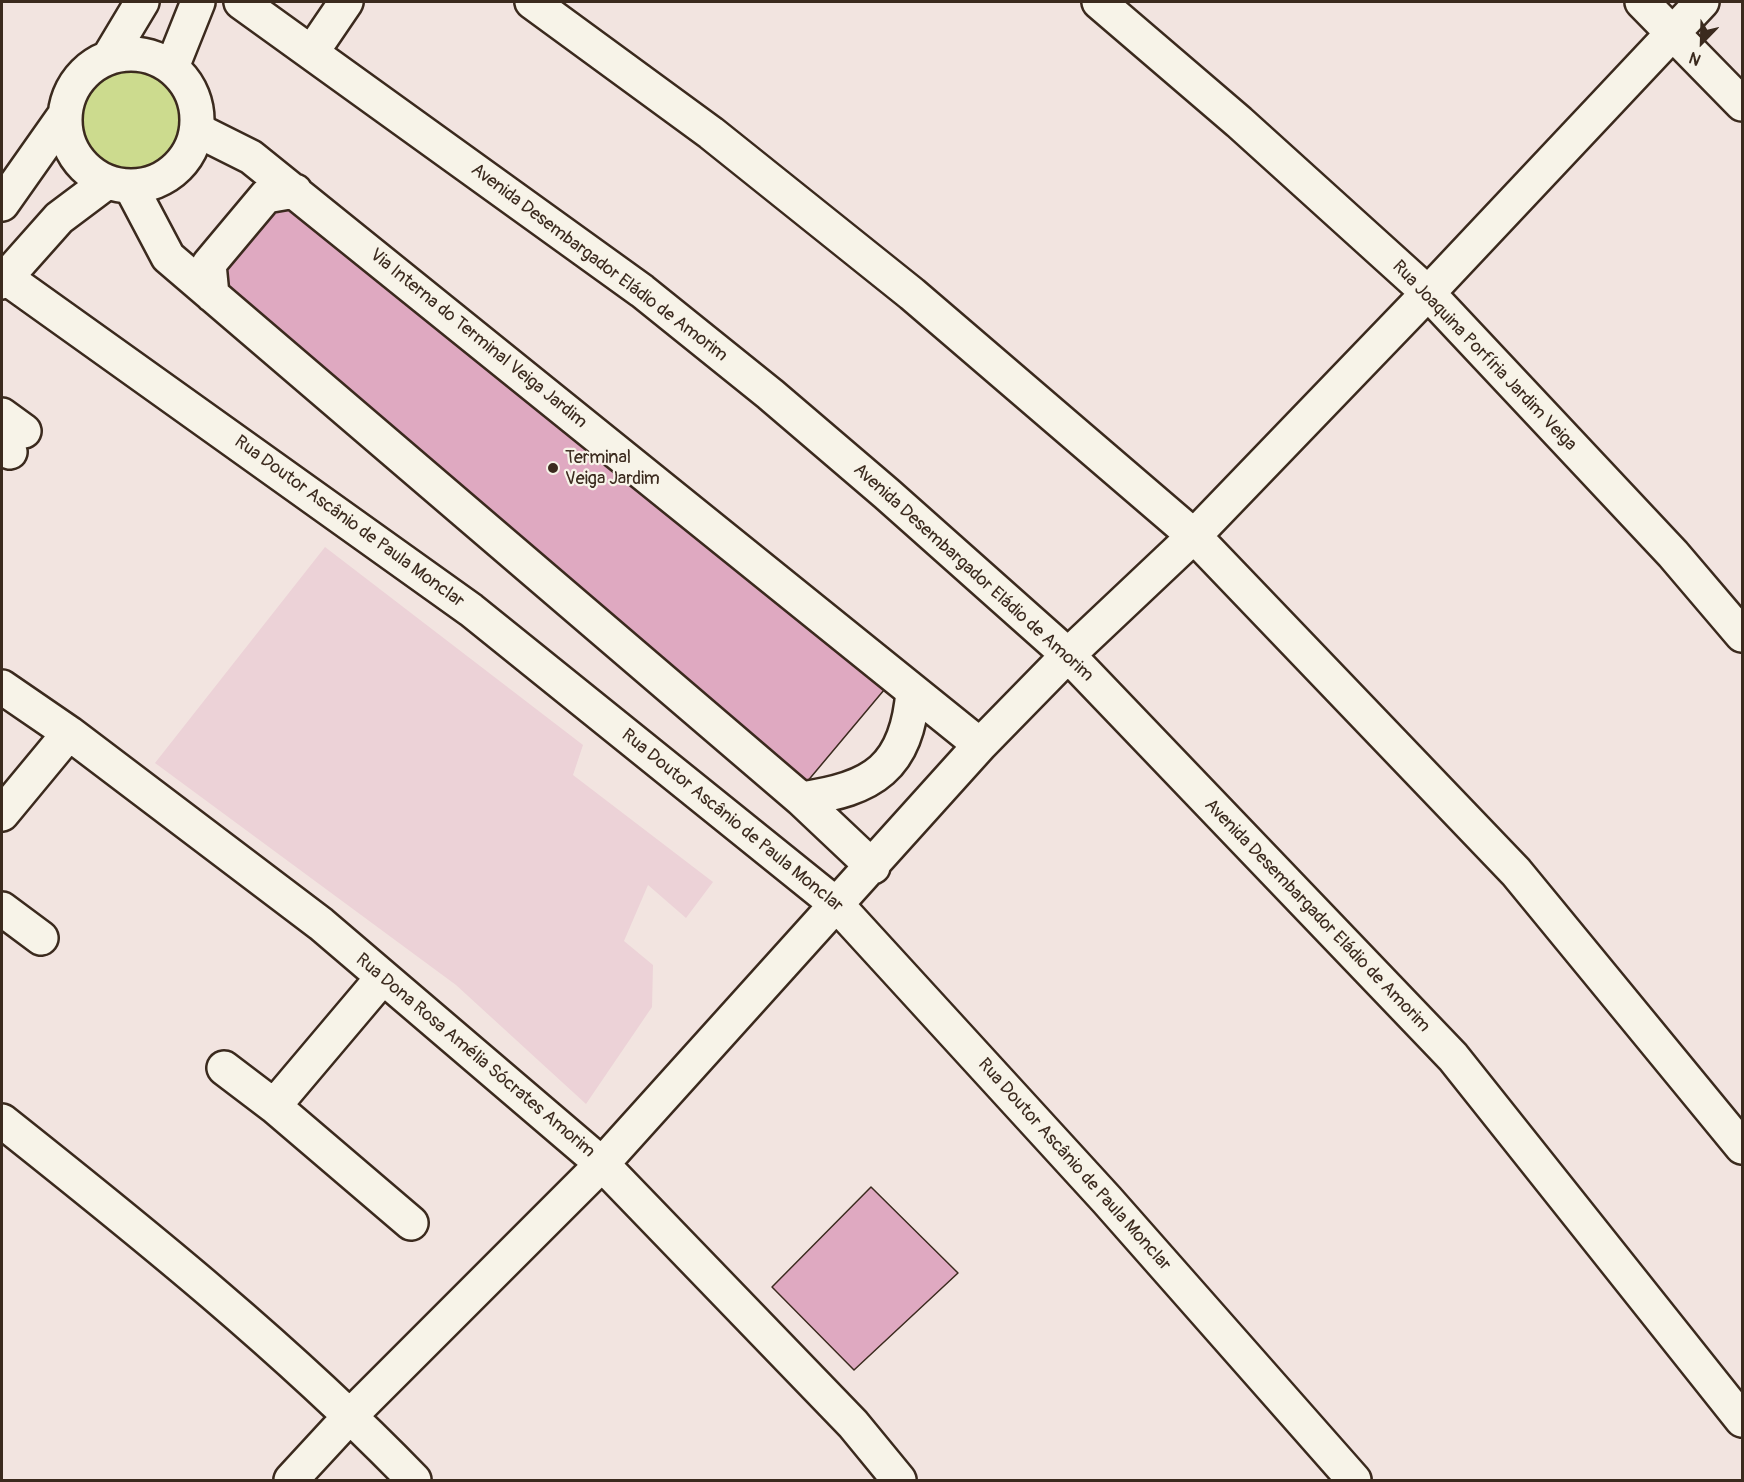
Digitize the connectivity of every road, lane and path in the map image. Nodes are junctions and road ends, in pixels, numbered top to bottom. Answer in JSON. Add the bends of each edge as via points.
{"nodes":[{"id":1,"x":142,"y":2,"type":"edge"},
{"id":2,"x":198,"y":2,"type":"edge"},
{"id":3,"x":241,"y":2,"type":"edge"},
{"id":4,"x":346,"y":2,"type":"edge"},
{"id":5,"x":532,"y":2,"type":"edge"},
{"id":6,"x":1099,"y":2,"type":"edge"},
{"id":7,"x":1642,"y":2,"type":"edge"},
{"id":8,"x":1702,"y":2,"type":"edge"},
{"id":9,"x":1673,"y":31,"type":"junction"},
{"id":10,"x":312,"y":52,"type":"junction"},
{"id":11,"x":109,"y":57,"type":"junction"},
{"id":12,"x":172,"y":67,"type":"junction"},
{"id":13,"x":1743,"y":104,"type":"edge"},
{"id":14,"x":64,"y":116,"type":"junction"},
{"id":15,"x":197,"y":130,"type":"junction"},
{"id":16,"x":119,"y":184,"type":"junction"},
{"id":17,"x":295,"y":192,"type":"junction"},
{"id":18,"x":2,"y":204,"type":"edge"},
{"id":19,"x":3,"y":280,"type":"edge"},
{"id":20,"x":1428,"y":293,"type":"junction"},
{"id":21,"x":212,"y":295,"type":"junction"},
{"id":22,"x":1194,"y":537,"type":"junction"},
{"id":23,"x":1743,"y":635,"type":"edge"},
{"id":24,"x":1068,"y":655,"type":"junction"},
{"id":25,"x":2,"y":687,"type":"edge"},
{"id":26,"x":913,"y":691,"type":"junction"},
{"id":27,"x":69,"y":733,"type":"junction"},
{"id":28,"x":980,"y":745,"type":"junction"},
{"id":29,"x":801,"y":799,"type":"junction"},
{"id":30,"x":2,"y":814,"type":"edge"},
{"id":31,"x":873,"y":867,"type":"junction"},
{"id":32,"x":837,"y":905,"type":"junction"},
{"id":33,"x":2,"y":909,"type":"edge"},
{"id":34,"x":41,"y":938,"type":"dead end"},
{"id":35,"x":383,"y":977,"type":"junction"},
{"id":36,"x":224,"y":1068,"type":"dead end"},
{"id":37,"x":274,"y":1106,"type":"junction"},
{"id":38,"x":2,"y":1121,"type":"edge"},
{"id":39,"x":1743,"y":1147,"type":"edge"},
{"id":40,"x":602,"y":1164,"type":"junction"},
{"id":41,"x":411,"y":1223,"type":"dead end"},
{"id":42,"x":351,"y":1415,"type":"junction"},
{"id":43,"x":1743,"y":1420,"type":"edge"},
{"id":44,"x":291,"y":1480,"type":"edge"},
{"id":45,"x":414,"y":1480,"type":"edge"},
{"id":46,"x":899,"y":1480,"type":"edge"},
{"id":47,"x":1354,"y":1480,"type":"edge"}],
"edges":[{"from":1,"to":11,"type":"street"},
{"from":2,"to":12,"type":"street"},
{"from":3,"to":10,"type":"street","name":"Avenida Desembargador Eládio de Amorim"},
{"from":4,"to":10,"type":"street"},
{"from":5,"to":22,"type":"street","via":[[711,133],[912,294]]},
{"from":6,"to":20,"type":"street","name":"Rua Joaquina Porfíria Jardim Veiga"},
{"from":7,"to":9,"type":"street"},
{"from":8,"to":9,"type":"street"},
{"from":9,"to":13,"type":"street"},
{"from":9,"to":20,"type":"street"},
{"from":10,"to":24,"type":"street","name":"Avenida Desembargador Eládio de Amorim","via":[[642,291],[770,394]]},
{"from":11,"to":12,"type":"street","via":[[141,54]]},
{"from":11,"to":14,"type":"street","via":[[83,74],[67,100]]},
{"from":12,"to":15,"type":"street","via":[[193,95],[198,112]]},
{"from":14,"to":16,"type":"street","via":[[75,156],[89,171]]},
{"from":14,"to":18,"type":"street"},
{"from":15,"to":16,"type":"street","via":[[182,164],[167,176],[150,184]]},
{"from":15,"to":17,"type":"street","name":"Via Interna do Terminal Veiga Jardim","via":[[251,157]]},
{"from":16,"to":19,"type":"street","via":[[59,218]]},
{"from":16,"to":21,"type":"street","via":[[168,257]]},
{"from":17,"to":21,"type":"street","via":[[266,196],[209,264]]},
{"from":17,"to":26,"type":"street","name":"Via Interna do Terminal Veiga Jardim"},
{"from":19,"to":32,"type":"street","name":"Rua Doutor Ascânio de Paula Monclar","via":[[471,610]]},
{"from":20,"to":22,"type":"street"},
{"from":20,"to":23,"type":"street","name":"Rua Joaquina Porfíria Jardim Veiga","via":[[1673,554]]},
{"from":21,"to":29,"type":"street"},
{"from":22,"to":24,"type":"street"},
{"from":22,"to":39,"type":"street","via":[[1516,872]]},
{"from":24,"to":28,"type":"street"},
{"from":24,"to":43,"type":"street","name":"Avenida Desembargador Eládio de Amorim","via":[[1453,1058]]},
{"from":25,"to":27,"type":"street","name":"Rua Dona Rosa Amélia Sócrates Amorim"},
{"from":26,"to":28,"type":"street","name":"Via Interna do Terminal Veiga Jardim"},
{"from":26,"to":29,"type":"street","via":[[911,719],[885,768],[851,789]]},
{"from":27,"to":30,"type":"street"},
{"from":27,"to":35,"type":"street","name":"Rua Dona Rosa Amélia Sócrates Amorim","via":[[321,924]]},
{"from":28,"to":31,"type":"street"},
{"from":29,"to":31,"type":"street"},
{"from":31,"to":32,"type":"street"},
{"from":32,"to":40,"type":"street"},
{"from":32,"to":47,"type":"street","name":"Rua Doutor Ascânio de Paula Monclar","via":[[1107,1200]]},
{"from":33,"to":34,"type":"street"},
{"from":35,"to":37,"type":"street"},
{"from":35,"to":40,"type":"street","name":"Rua Dona Rosa Amélia Sócrates Amorim"},
{"from":36,"to":37,"type":"street"},
{"from":37,"to":41,"type":"street"},
{"from":38,"to":42,"type":"street","via":[[112,1208]]},
{"from":40,"to":42,"type":"street"},
{"from":40,"to":46,"type":"street","name":"Rua Dona Rosa Amélia Sócrates Amorim","via":[[853,1424]]},
{"from":42,"to":44,"type":"street"},
{"from":42,"to":45,"type":"street"}]}
